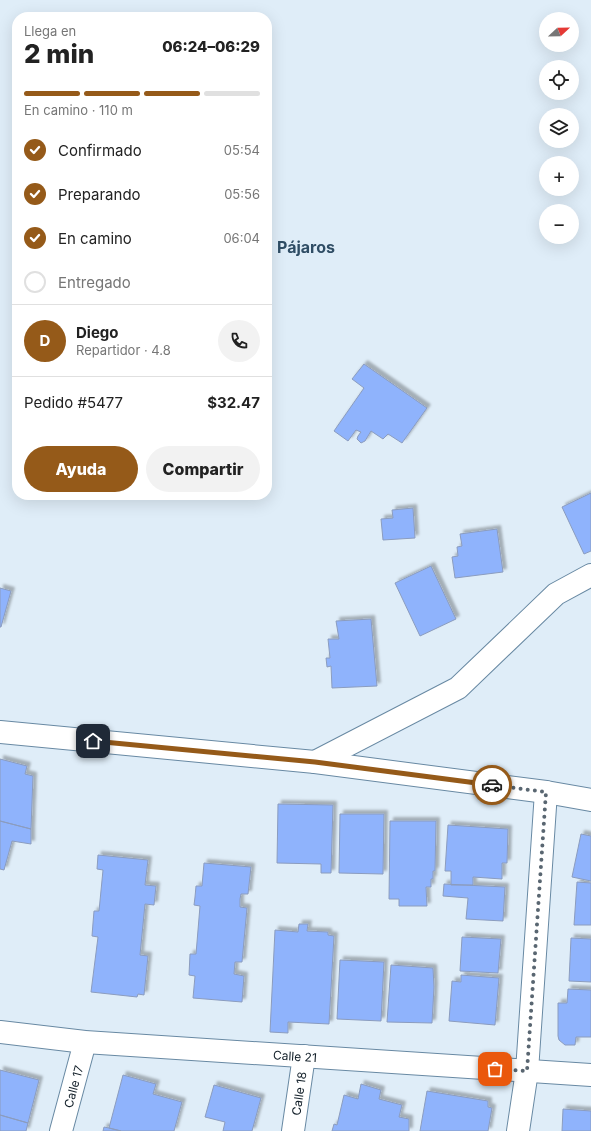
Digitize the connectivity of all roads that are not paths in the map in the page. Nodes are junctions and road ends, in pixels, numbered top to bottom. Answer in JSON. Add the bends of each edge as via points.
{"nodes":[{"id":1,"x":591,"y":575,"type":"edge"},
{"id":2,"x":0,"y":732,"type":"edge"},
{"id":3,"x":315,"y":762,"type":"junction"},
{"id":4,"x":546,"y":792,"type":"junction"},
{"id":5,"x":591,"y":800,"type":"edge"},
{"id":6,"x":0,"y":1032,"type":"edge"},
{"id":7,"x":85,"y":1042,"type":"junction"},
{"id":8,"x":304,"y":1056,"type":"junction"},
{"id":9,"x":527,"y":1071,"type":"junction"},
{"id":10,"x":591,"y":1075,"type":"edge"},
{"id":11,"x":61,"y":1131,"type":"edge"},
{"id":12,"x":292,"y":1131,"type":"edge"},
{"id":13,"x":518,"y":1131,"type":"edge"}],
"edges":[{"from":1,"to":3,"type":"street","via":[[556,594],[458,688]]},
{"from":2,"to":3,"type":"street"},
{"from":3,"to":4,"type":"street"},
{"from":4,"to":5,"type":"street"},
{"from":4,"to":9,"type":"street"},
{"from":6,"to":7,"type":"street","name":"Calle 21"},
{"from":7,"to":8,"type":"street","name":"Calle 21"},
{"from":7,"to":11,"type":"street","name":"Calle 17"},
{"from":8,"to":9,"type":"street","name":"Calle 21"},
{"from":8,"to":12,"type":"street","name":"Calle 18"},
{"from":9,"to":10,"type":"street","name":"Calle 21"},
{"from":9,"to":13,"type":"street"}]}
